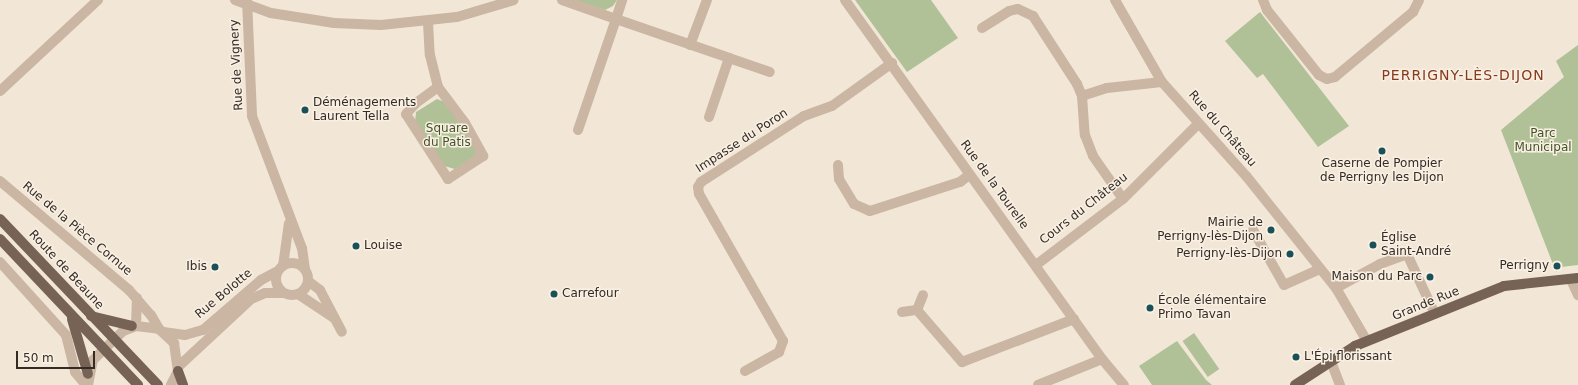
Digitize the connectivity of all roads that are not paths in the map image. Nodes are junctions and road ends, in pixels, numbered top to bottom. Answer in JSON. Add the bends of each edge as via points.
{"nodes":[{"id":1,"x":98,"y":0,"type":"edge"},
{"id":2,"x":235,"y":0,"type":"edge"},
{"id":3,"x":514,"y":0,"type":"edge"},
{"id":4,"x":562,"y":0,"type":"edge"},
{"id":5,"x":622,"y":0,"type":"edge"},
{"id":6,"x":708,"y":0,"type":"edge"},
{"id":7,"x":845,"y":0,"type":"edge"},
{"id":8,"x":1115,"y":0,"type":"edge"},
{"id":9,"x":1263,"y":0,"type":"edge"},
{"id":10,"x":1419,"y":0,"type":"edge"},
{"id":11,"x":247,"y":3,"type":"edge"},
{"id":12,"x":616,"y":19,"type":"junction"},
{"id":13,"x":428,"y":22,"type":"junction"},
{"id":14,"x":982,"y":28,"type":"dead end"},
{"id":15,"x":690,"y":44,"type":"junction"},
{"id":16,"x":729,"y":58,"type":"junction"},
{"id":17,"x":892,"y":63,"type":"junction"},
{"id":18,"x":770,"y":72,"type":"dead end"},
{"id":19,"x":1162,"y":82,"type":"junction"},
{"id":20,"x":438,"y":87,"type":"junction"},
{"id":21,"x":0,"y":91,"type":"edge"},
{"id":22,"x":1082,"y":96,"type":"junction"},
{"id":23,"x":710,"y":117,"type":"dead end"},
{"id":24,"x":1200,"y":123,"type":"junction"},
{"id":25,"x":578,"y":130,"type":"dead end"},
{"id":26,"x":838,"y":165,"type":"dead end"},
{"id":27,"x":970,"y":175,"type":"junction"},
{"id":28,"x":0,"y":181,"type":"edge"},
{"id":29,"x":1123,"y":199,"type":"junction"},
{"id":30,"x":0,"y":219,"type":"edge"},
{"id":31,"x":289,"y":219,"type":"junction"},
{"id":32,"x":1253,"y":230,"type":"dead end"},
{"id":33,"x":0,"y":239,"type":"edge"},
{"id":34,"x":0,"y":262,"type":"edge"},
{"id":35,"x":1036,"y":264,"type":"junction"},
{"id":36,"x":280,"y":269,"type":"junction"},
{"id":37,"x":1320,"y":269,"type":"junction"},
{"id":38,"x":305,"y":270,"type":"junction"},
{"id":39,"x":1575,"y":279,"type":"edge"},
{"id":40,"x":308,"y":281,"type":"junction"},
{"id":41,"x":1336,"y":288,"type":"junction"},
{"id":42,"x":282,"y":292,"type":"junction"},
{"id":43,"x":298,"y":294,"type":"junction"},
{"id":44,"x":924,"y":295,"type":"dead end"},
{"id":45,"x":1578,"y":295,"type":"edge"},
{"id":46,"x":136,"y":298,"type":"junction"},
{"id":47,"x":917,"y":310,"type":"junction"},
{"id":48,"x":902,"y":312,"type":"dead end"},
{"id":49,"x":70,"y":314,"type":"junction"},
{"id":50,"x":1435,"y":314,"type":"junction"},
{"id":51,"x":90,"y":316,"type":"junction"},
{"id":52,"x":334,"y":318,"type":"junction"},
{"id":53,"x":1074,"y":319,"type":"junction"},
{"id":54,"x":134,"y":326,"type":"junction"},
{"id":55,"x":161,"y":331,"type":"junction"},
{"id":56,"x":342,"y":332,"type":"dead end"},
{"id":57,"x":113,"y":340,"type":"junction"},
{"id":58,"x":1367,"y":341,"type":"junction"},
{"id":59,"x":102,"y":350,"type":"junction"},
{"id":60,"x":1102,"y":359,"type":"junction"},
{"id":61,"x":1330,"y":359,"type":"junction"},
{"id":62,"x":179,"y":369,"type":"junction"},
{"id":63,"x":745,"y":371,"type":"dead end"},
{"id":64,"x":88,"y":374,"type":"junction"},
{"id":65,"x":87,"y":385,"type":"edge"},
{"id":66,"x":138,"y":385,"type":"edge"},
{"id":67,"x":158,"y":385,"type":"edge"},
{"id":68,"x":171,"y":385,"type":"edge"},
{"id":69,"x":183,"y":385,"type":"edge"},
{"id":70,"x":1038,"y":385,"type":"edge"},
{"id":71,"x":1124,"y":385,"type":"edge"},
{"id":72,"x":1295,"y":385,"type":"edge"},
{"id":73,"x":1340,"y":385,"type":"edge"}],
"edges":[{"from":1,"to":21,"type":"street"},
{"from":2,"to":11,"type":"street"},
{"from":3,"to":13,"type":"street","via":[[486,10]]},
{"from":4,"to":12,"type":"street"},
{"from":5,"to":12,"type":"street"},
{"from":6,"to":15,"type":"street"},
{"from":7,"to":17,"type":"street","name":"Rue de la Tourelle"},
{"from":8,"to":19,"type":"street","name":"Rue du Château"},
{"from":9,"to":10,"type":"street","via":[[1267,10],[1319,75],[1331,79],[1413,12]]},
{"from":11,"to":13,"type":"street","via":[[271,13],[334,23],[381,26]]},
{"from":11,"to":31,"type":"street","name":"Rue de Vignery","via":[[252,116]]},
{"from":12,"to":15,"type":"street"},
{"from":12,"to":25,"type":"street"},
{"from":13,"to":20,"type":"street","via":[[430,55]]},
{"from":14,"to":22,"type":"street","via":[[1009,11],[1027,10],[1051,42]]},
{"from":15,"to":16,"type":"street"},
{"from":16,"to":18,"type":"street"},
{"from":16,"to":23,"type":"street"},
{"from":17,"to":27,"type":"street","name":"Rue de la Tourelle"},
{"from":17,"to":63,"type":"street","name":"Impasse du Poron","via":[[832,106],[804,116],[701,182],[698,187],[699,194],[783,341],[779,352]]},
{"from":19,"to":22,"type":"street","via":[[1107,88]]},
{"from":19,"to":24,"type":"street","name":"Rue du Château"},
{"from":20,"to":20,"type":"street","via":[[465,123],[483,156],[448,179],[406,114]]},
{"from":22,"to":29,"type":"street","via":[[1082,122],[1088,142],[1103,174]]},
{"from":24,"to":29,"type":"street","name":"Cours du Château"},
{"from":24,"to":37,"type":"street","name":"Rue du Château","via":[[1261,193]]},
{"from":26,"to":27,"type":"street","via":[[838,179],[854,204],[870,211],[960,182]]},
{"from":27,"to":35,"type":"street","name":"Rue de la Tourelle"},
{"from":28,"to":46,"type":"street","name":"Rue de la Pièce Cornue","via":[[58,227]]},
{"from":29,"to":35,"type":"street","name":"Cours du Château"},
{"from":30,"to":51,"type":"main road","name":"Route de Beaune"},
{"from":31,"to":36,"type":"street","name":"Rue de Vignery"},
{"from":31,"to":38,"type":"street","name":"Rue de Vignery","via":[[302,248]]},
{"from":32,"to":37,"type":"street","via":[[1284,285]]},
{"from":33,"to":49,"type":"main road"},
{"from":34,"to":65,"type":"street","via":[[66,335],[75,372]]},
{"from":35,"to":53,"type":"street","name":"Rue de la Tourelle"},
{"from":36,"to":38,"type":"street","via":[[296,263]]},
{"from":36,"to":42,"type":"street","via":[[276,284]]},
{"from":36,"to":55,"type":"street","name":"Rue Bolotte","via":[[261,280],[202,330],[185,335]]},
{"from":37,"to":41,"type":"street","name":"Rue du Château"},
{"from":38,"to":40,"type":"street"},
{"from":39,"to":45,"type":"street"},
{"from":39,"to":50,"type":"main road","name":"Grande Rue","via":[[1533,281],[1504,286]]},
{"from":40,"to":43,"type":"street"},
{"from":40,"to":52,"type":"street","via":[[320,290]]},
{"from":41,"to":50,"type":"street","via":[[1380,264],[1407,254]]},
{"from":41,"to":58,"type":"street","name":"Rue du Château"},
{"from":42,"to":43,"type":"street"},
{"from":42,"to":62,"type":"street","name":"Rue Bolotte","via":[[265,293],[251,299]]},
{"from":43,"to":52,"type":"street"},
{"from":44,"to":47,"type":"street"},
{"from":46,"to":54,"type":"street"},
{"from":46,"to":55,"type":"street","name":"Rue de la Pièce Cornue"},
{"from":47,"to":48,"type":"street"},
{"from":47,"to":53,"type":"street","via":[[962,362]]},
{"from":49,"to":59,"type":"main road"},
{"from":49,"to":64,"type":"main road"},
{"from":50,"to":58,"type":"main road","name":"Grande Rue"},
{"from":51,"to":54,"type":"main road"},
{"from":51,"to":57,"type":"main road","name":"Route de Beaune"},
{"from":52,"to":56,"type":"street"},
{"from":53,"to":60,"type":"street","name":"Rue de la Tourelle"},
{"from":54,"to":55,"type":"street"},
{"from":54,"to":57,"type":"street"},
{"from":55,"to":62,"type":"street","via":[[174,343]]},
{"from":57,"to":59,"type":"street"},
{"from":57,"to":67,"type":"main road","name":"Route de Beaune"},
{"from":58,"to":61,"type":"main road","name":"Grande Rue"},
{"from":59,"to":64,"type":"street","via":[[93,360]]},
{"from":59,"to":66,"type":"main road"},
{"from":60,"to":70,"type":"street"},
{"from":60,"to":71,"type":"street","name":"Rue de la Tourelle"},
{"from":61,"to":72,"type":"main road","name":"Grande Rue"},
{"from":61,"to":73,"type":"street"},
{"from":62,"to":68,"type":"street"},
{"from":62,"to":69,"type":"main road"},
{"from":64,"to":65,"type":"street"}]}
